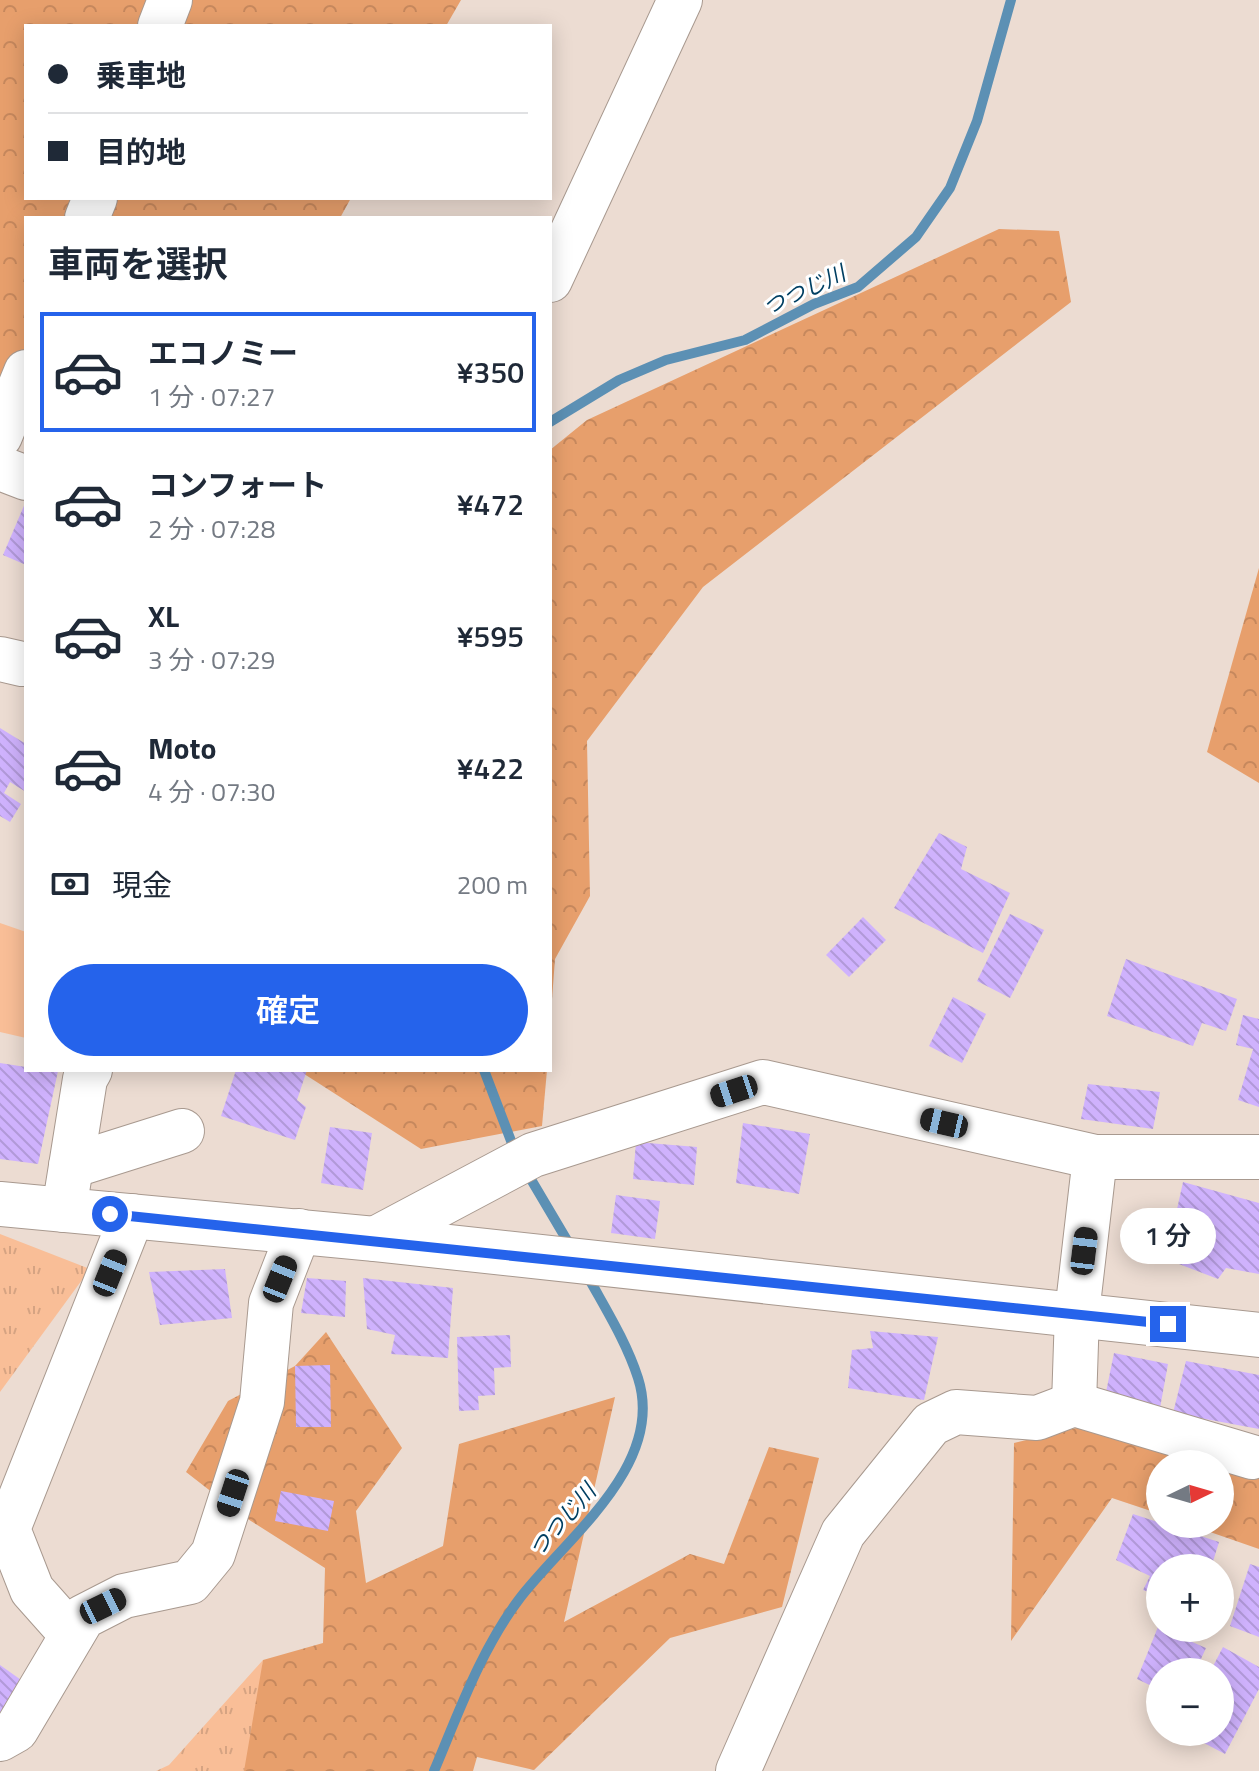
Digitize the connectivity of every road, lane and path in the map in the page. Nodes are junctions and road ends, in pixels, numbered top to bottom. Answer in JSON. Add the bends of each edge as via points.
{"nodes":[{"id":1,"x":170,"y":0,"type":"edge"},
{"id":2,"x":680,"y":0,"type":"edge"},
{"id":3,"x":161,"y":24,"type":"edge"},
{"id":4,"x":552,"y":276,"type":"edge"},
{"id":5,"x":24,"y":377,"type":"edge"},
{"id":6,"x":0,"y":436,"type":"edge"},
{"id":7,"x":0,"y":468,"type":"edge"},
{"id":8,"x":24,"y":477,"type":"edge"},
{"id":9,"x":89,"y":1072,"type":"edge"},
{"id":10,"x":182,"y":1131,"type":"dead end"},
{"id":11,"x":1095,"y":1157,"type":"junction"},
{"id":12,"x":1259,"y":1157,"type":"edge"},
{"id":13,"x":71,"y":1166,"type":"junction"},
{"id":14,"x":0,"y":1204,"type":"edge"},
{"id":15,"x":64,"y":1210,"type":"junction"},
{"id":16,"x":132,"y":1216,"type":"junction"},
{"id":17,"x":299,"y":1231,"type":"junction"},
{"id":18,"x":375,"y":1239,"type":"junction"},
{"id":19,"x":1077,"y":1313,"type":"junction"},
{"id":20,"x":1259,"y":1335,"type":"edge"},
{"id":21,"x":1074,"y":1404,"type":"junction"},
{"id":22,"x":1252,"y":1457,"type":"dead end"},
{"id":23,"x":4,"y":1534,"type":"edge"},
{"id":24,"x":72,"y":1635,"type":"junction"},
{"id":25,"x":0,"y":1739,"type":"edge"},
{"id":26,"x":738,"y":1771,"type":"edge"}],
"edges":[{"from":1,"to":3,"type":"street"},
{"from":2,"to":4,"type":"street"},
{"from":5,"to":6,"type":"street"},
{"from":7,"to":8,"type":"street"},
{"from":9,"to":13,"type":"street"},
{"from":10,"to":13,"type":"street"},
{"from":11,"to":12,"type":"street"},
{"from":11,"to":18,"type":"street","via":[[763,1082],[533,1155]]},
{"from":11,"to":19,"type":"street"},
{"from":13,"to":15,"type":"street"},
{"from":14,"to":15,"type":"street"},
{"from":15,"to":16,"type":"street"},
{"from":16,"to":17,"type":"street"},
{"from":16,"to":23,"type":"street"},
{"from":17,"to":18,"type":"street"},
{"from":17,"to":24,"type":"street","via":[[271,1303],[262,1402],[213,1554],[190,1582],[124,1596],[83,1617]]},
{"from":18,"to":19,"type":"street"},
{"from":19,"to":20,"type":"street"},
{"from":19,"to":21,"type":"street"},
{"from":21,"to":22,"type":"street"},
{"from":21,"to":26,"type":"street","via":[[1037,1418],[956,1412],[931,1424],[843,1533]]},
{"from":23,"to":24,"type":"street","via":[[32,1590]]},
{"from":24,"to":25,"type":"street","via":[[16,1730]]}]}
